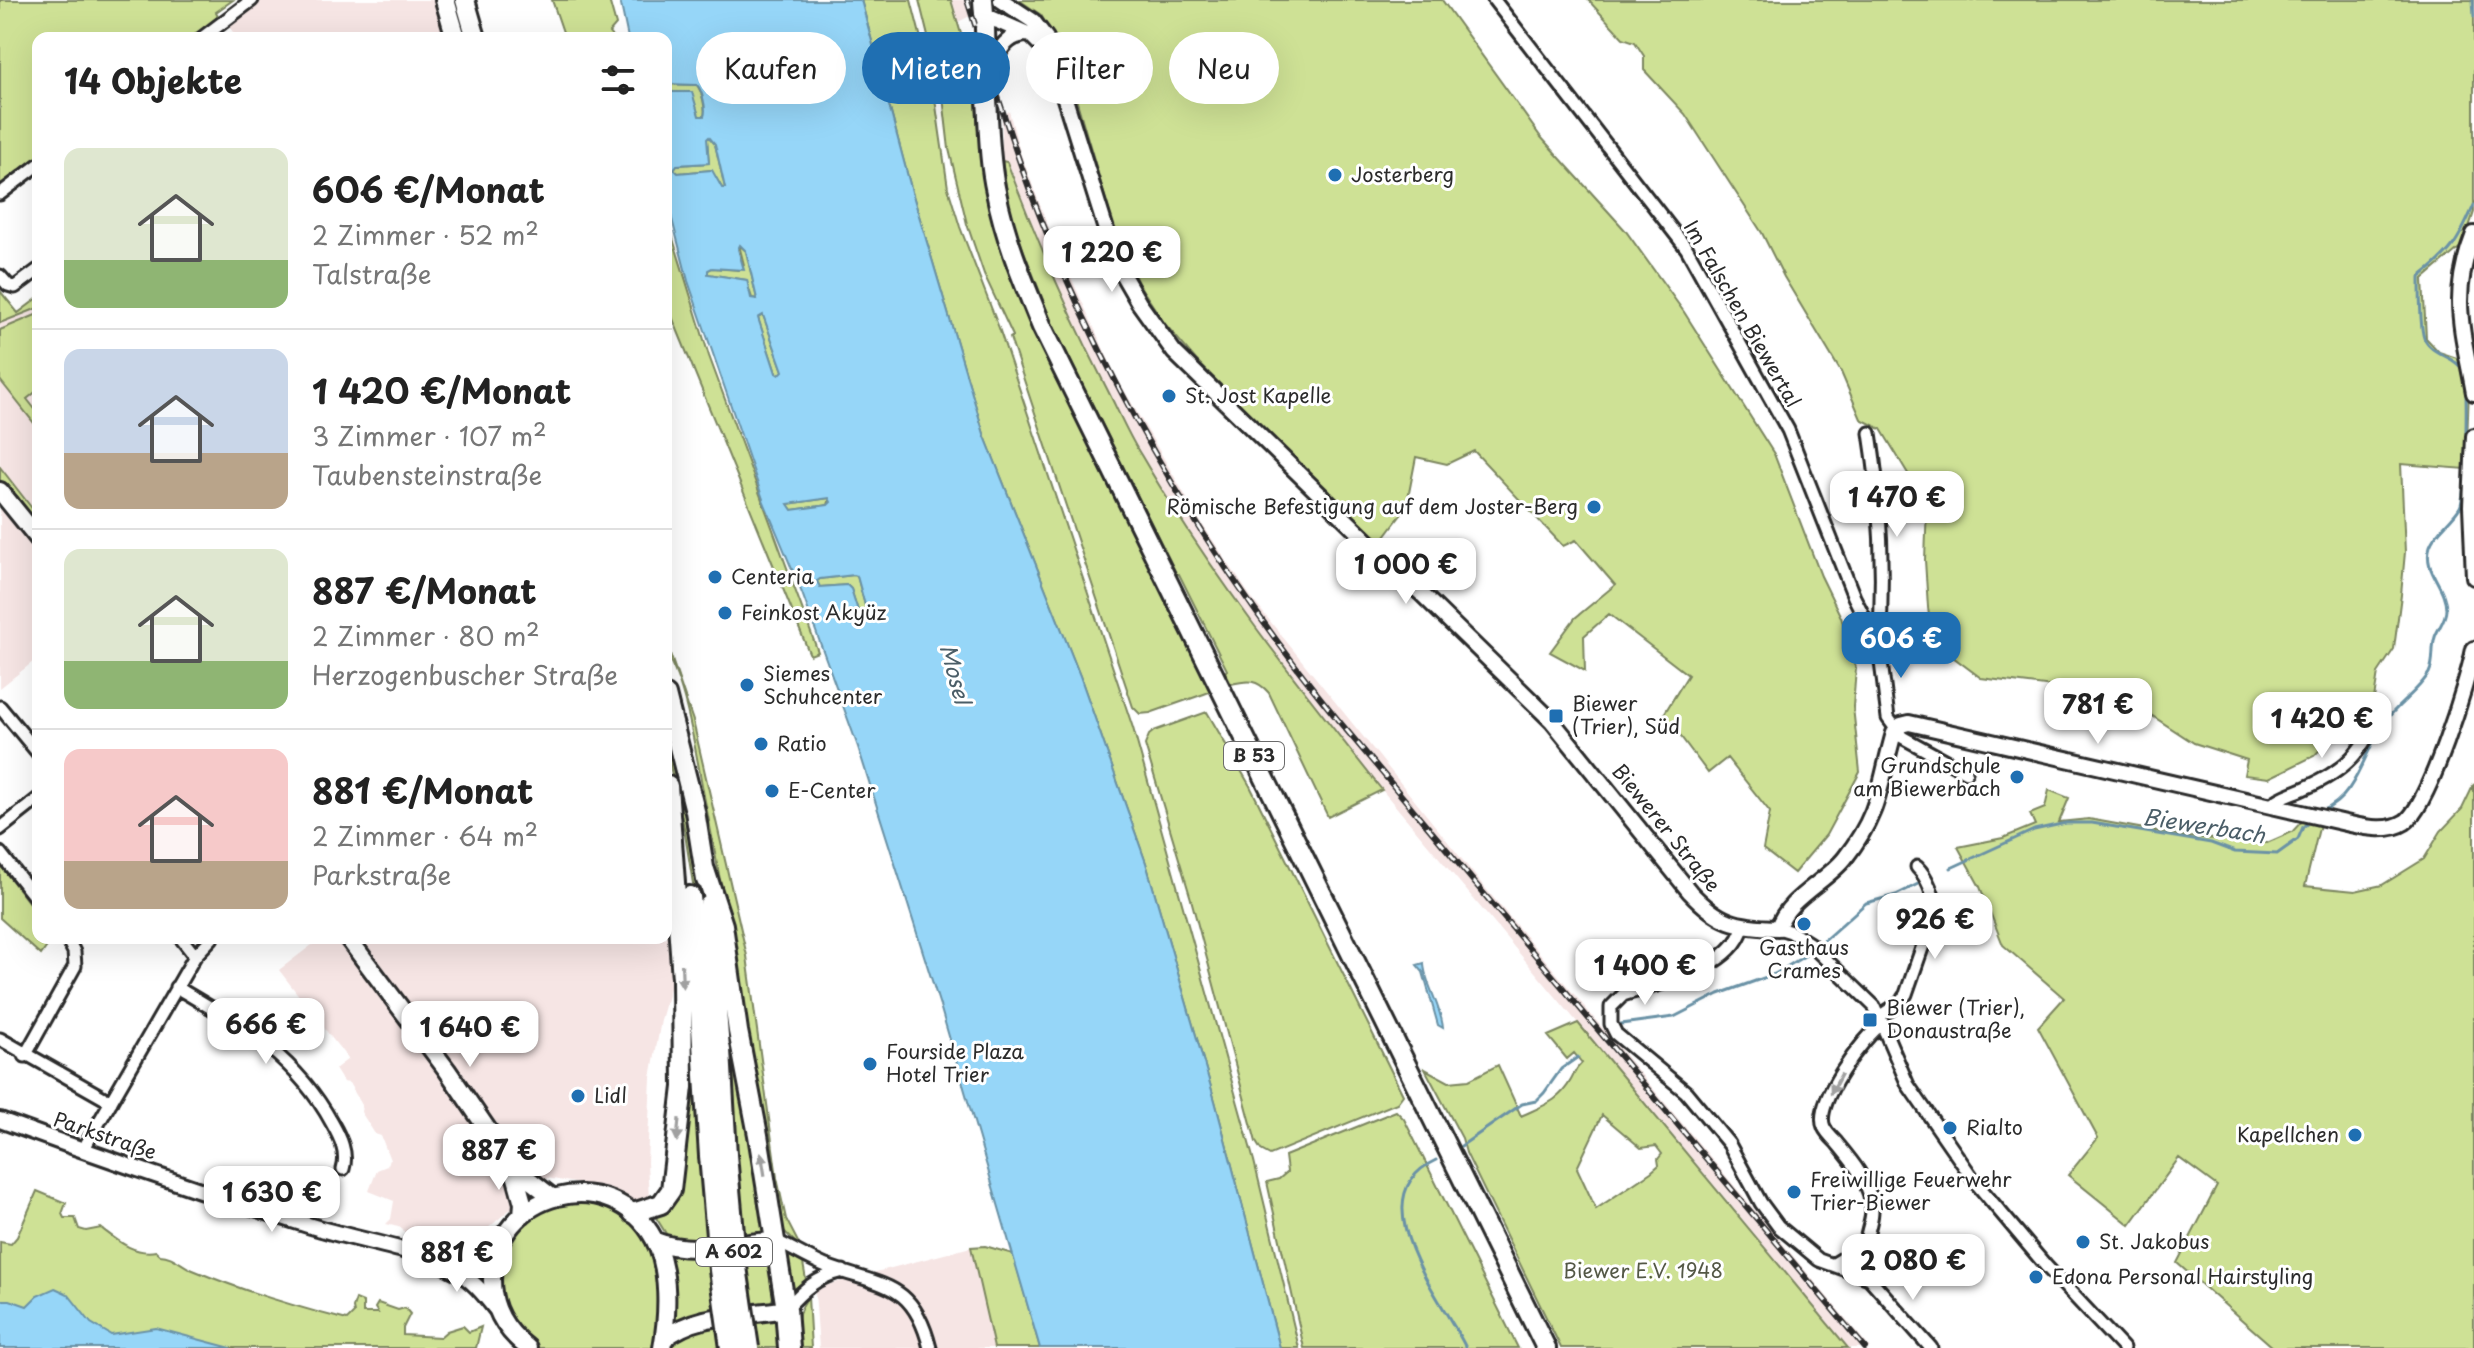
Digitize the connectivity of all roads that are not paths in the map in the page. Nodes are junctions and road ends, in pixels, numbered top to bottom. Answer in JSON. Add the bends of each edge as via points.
{"nodes":[{"id":1,"x":252,"y":0,"type":"edge"},
{"id":2,"x":445,"y":0,"type":"edge"},
{"id":3,"x":465,"y":0,"type":"edge"},
{"id":4,"x":1494,"y":0,"type":"edge"},
{"id":5,"x":1007,"y":4,"type":"edge"},
{"id":6,"x":984,"y":14,"type":"edge"},
{"id":7,"x":210,"y":32,"type":"edge"},
{"id":8,"x":454,"y":32,"type":"edge"},
{"id":9,"x":474,"y":32,"type":"edge"},
{"id":10,"x":1042,"y":32,"type":"edge"},
{"id":11,"x":1026,"y":33,"type":"edge"},
{"id":12,"x":1066,"y":104,"type":"edge"},
{"id":13,"x":32,"y":170,"type":"edge"},
{"id":14,"x":0,"y":194,"type":"edge"},
{"id":15,"x":2474,"y":234,"type":"edge"},
{"id":16,"x":32,"y":274,"type":"edge"},
{"id":17,"x":0,"y":276,"type":"edge"},
{"id":18,"x":2474,"y":393,"type":"edge"},
{"id":19,"x":1870,"y":433,"type":"dead end"},
{"id":20,"x":2474,"y":436,"type":"edge"},
{"id":21,"x":0,"y":491,"type":"edge"},
{"id":22,"x":32,"y":531,"type":"edge"},
{"id":23,"x":2474,"y":577,"type":"edge"},
{"id":24,"x":1879,"y":646,"type":"junction"},
{"id":25,"x":2474,"y":649,"type":"edge"},
{"id":26,"x":0,"y":707,"type":"edge"},
{"id":27,"x":2379,"y":708,"type":"dead end"},
{"id":28,"x":672,"y":719,"type":"edge"},
{"id":29,"x":1898,"y":728,"type":"junction"},
{"id":30,"x":32,"y":746,"type":"edge"},
{"id":31,"x":1966,"y":772,"type":"dead end"},
{"id":32,"x":32,"y":804,"type":"edge"},
{"id":33,"x":2271,"y":805,"type":"junction"},
{"id":34,"x":672,"y":806,"type":"edge"},
{"id":35,"x":0,"y":829,"type":"edge"},
{"id":36,"x":672,"y":842,"type":"edge"},
{"id":37,"x":0,"y":853,"type":"edge"},
{"id":38,"x":705,"y":870,"type":"junction"},
{"id":39,"x":1922,"y":875,"type":"dead end"},
{"id":40,"x":32,"y":893,"type":"edge"},
{"id":41,"x":690,"y":897,"type":"joint"},
{"id":42,"x":1743,"y":927,"type":"junction"},
{"id":43,"x":1778,"y":928,"type":"junction"},
{"id":44,"x":70,"y":944,"type":"edge"},
{"id":45,"x":186,"y":944,"type":"edge"},
{"id":46,"x":206,"y":944,"type":"edge"},
{"id":47,"x":352,"y":944,"type":"edge"},
{"id":48,"x":195,"y":956,"type":"junction"},
{"id":49,"x":176,"y":987,"type":"junction"},
{"id":50,"x":1881,"y":1020,"type":"junction"},
{"id":51,"x":0,"y":1039,"type":"edge"},
{"id":52,"x":720,"y":1050,"type":"joint"},
{"id":53,"x":25,"y":1056,"type":"junction"},
{"id":54,"x":111,"y":1102,"type":"junction"},
{"id":55,"x":0,"y":1120,"type":"edge"},
{"id":56,"x":83,"y":1150,"type":"junction"},
{"id":57,"x":718,"y":1156,"type":"junction"},
{"id":58,"x":513,"y":1167,"type":"junction"},
{"id":59,"x":343,"y":1169,"type":"dead end"},
{"id":60,"x":553,"y":1198,"type":"junction"},
{"id":61,"x":633,"y":1213,"type":"junction"},
{"id":62,"x":522,"y":1215,"type":"junction"},
{"id":63,"x":502,"y":1237,"type":"junction"},
{"id":64,"x":655,"y":1241,"type":"junction"},
{"id":65,"x":776,"y":1241,"type":"junction"},
{"id":66,"x":1865,"y":1245,"type":"junction"},
{"id":67,"x":427,"y":1258,"type":"junction"},
{"id":68,"x":1834,"y":1264,"type":"junction"},
{"id":69,"x":843,"y":1271,"type":"junction"},
{"id":70,"x":1869,"y":1278,"type":"junction"},
{"id":71,"x":786,"y":1309,"type":"junction"},
{"id":72,"x":499,"y":1315,"type":"junction"},
{"id":73,"x":663,"y":1343,"type":"edge"},
{"id":74,"x":528,"y":1348,"type":"edge"},
{"id":75,"x":731,"y":1348,"type":"edge"},
{"id":76,"x":748,"y":1348,"type":"edge"},
{"id":77,"x":789,"y":1348,"type":"edge"},
{"id":78,"x":930,"y":1348,"type":"edge"},
{"id":79,"x":1546,"y":1348,"type":"edge"},
{"id":80,"x":1931,"y":1348,"type":"edge"},
{"id":81,"x":2123,"y":1348,"type":"edge"}],
"edges":[{"from":1,"to":7,"type":"street"},
{"from":2,"to":8,"type":"main road"},
{"from":3,"to":9,"type":"main road"},
{"from":4,"to":24,"type":"street","name":"Im Falschen Biewertal","via":[[1687,249],[1788,430],[1854,597]]},
{"from":5,"to":6,"type":"street"},
{"from":5,"to":10,"type":"street","name":"Biewerer Straße"},
{"from":6,"to":11,"type":"street"},
{"from":6,"to":79,"type":"main road","number":"B 53","bridge":true,"via":[[990,153],[1001,217],[1042,327]]},
{"from":12,"to":42,"type":"street","name":"Biewerer Straße","via":[[1117,265],[1174,352],[1552,721],[1707,910]]},
{"from":13,"to":14,"type":"street"},
{"from":15,"to":18,"type":"street","via":[[2458,303]]},
{"from":16,"to":17,"type":"street","via":[[15,287]]},
{"from":19,"to":24,"type":"street","via":[[1879,492]]},
{"from":20,"to":23,"type":"street"},
{"from":21,"to":22,"type":"main road"},
{"from":24,"to":29,"type":"street","via":[[1888,718]]},
{"from":25,"to":33,"type":"street","via":[[2428,787],[2414,814],[2401,824],[2362,827]]},
{"from":26,"to":30,"type":"street"},
{"from":27,"to":33,"type":"street","via":[[2357,754],[2327,777]]},
{"from":28,"to":38,"type":"main road"},
{"from":29,"to":31,"type":"street","via":[[1902,737]]},
{"from":29,"to":33,"type":"street","via":[[1917,723]]},
{"from":29,"to":43,"type":"street","via":[[1876,808],[1863,833],[1831,874],[1785,913]]},
{"from":32,"to":35,"type":"street"},
{"from":34,"to":41,"type":"main road","number":"A 602"},
{"from":36,"to":61,"type":"main road","one_way":true,"via":[[681,951],[683,1087],[671,1190],[661,1204]]},
{"from":37,"to":40,"type":"street"},
{"from":38,"to":52,"type":"main road","number":"A 602"},
{"from":65,"to":38,"type":"main road","one_way":true,"via":[[723,925]]},
{"from":39,"to":50,"type":"street","via":[[1935,911],[1909,986]]},
{"from":41,"to":57,"type":"highway","number":"A 602"},
{"from":42,"to":43,"type":"street","name":"Biewerer Straße"},
{"from":42,"to":68,"type":"street","via":[[1723,956],[1623,995],[1611,1007],[1611,1024],[1703,1112],[1729,1144],[1778,1226],[1819,1260]]},
{"from":43,"to":50,"type":"street","name":"Biewerer Straße","via":[[1810,944],[1861,992]]},
{"from":44,"to":53,"type":"street","via":[[75,966]]},
{"from":45,"to":48,"type":"street"},
{"from":46,"to":48,"type":"street"},
{"from":47,"to":58,"type":"main road"},
{"from":48,"to":49,"type":"street"},
{"from":49,"to":54,"type":"street"},
{"from":49,"to":59,"type":"street","via":[[263,1041],[298,1072],[338,1134]]},
{"from":50,"to":66,"type":"street","one_way":true,"via":[[1837,1080],[1822,1118],[1871,1196],[1873,1213]]},
{"from":50,"to":81,"type":"street","name":"Biewerer Straße","via":[[1908,1085],[1976,1183]]},
{"from":51,"to":53,"type":"street"},
{"from":52,"to":57,"type":"highway","number":"A 602"},
{"from":53,"to":54,"type":"street"},
{"from":54,"to":56,"type":"street"},
{"from":55,"to":56,"type":"street","name":"Parkstraße"},
{"from":56,"to":67,"type":"street","name":"Parkstraße","via":[[329,1232]]},
{"from":57,"to":75,"type":"highway","number":"A 602","bridge":true,"via":[[720,1270]]},
{"from":57,"to":76,"type":"highway","number":"A 602","bridge":true},
{"from":58,"to":60,"type":"main road"},
{"from":58,"to":62,"type":"main road"},
{"from":60,"to":61,"type":"main road","via":[[596,1195]]},
{"from":60,"to":62,"type":"main road"},
{"from":61,"to":64,"type":"main road"},
{"from":62,"to":63,"type":"main road"},
{"from":63,"to":67,"type":"street","name":"Parkstraße","via":[[465,1252]]},
{"from":63,"to":72,"type":"main road","via":[[493,1271]]},
{"from":64,"to":65,"type":"main road","via":[[692,1248]]},
{"from":64,"to":73,"type":"main road","via":[[664,1281]]},
{"from":65,"to":69,"type":"street"},
{"from":65,"to":71,"type":"main road"},
{"from":66,"to":68,"type":"street"},
{"from":66,"to":70,"type":"street"},
{"from":67,"to":72,"type":"street","name":"Parkstraße","via":[[467,1278]]},
{"from":68,"to":70,"type":"street"},
{"from":69,"to":71,"type":"street","via":[[812,1283]]},
{"from":69,"to":78,"type":"street","via":[[902,1294],[922,1322]]},
{"from":70,"to":80,"type":"street"},
{"from":71,"to":73,"type":"main road","via":[[682,1325]]},
{"from":71,"to":77,"type":"highway"},
{"from":72,"to":74,"type":"main road"}]}
